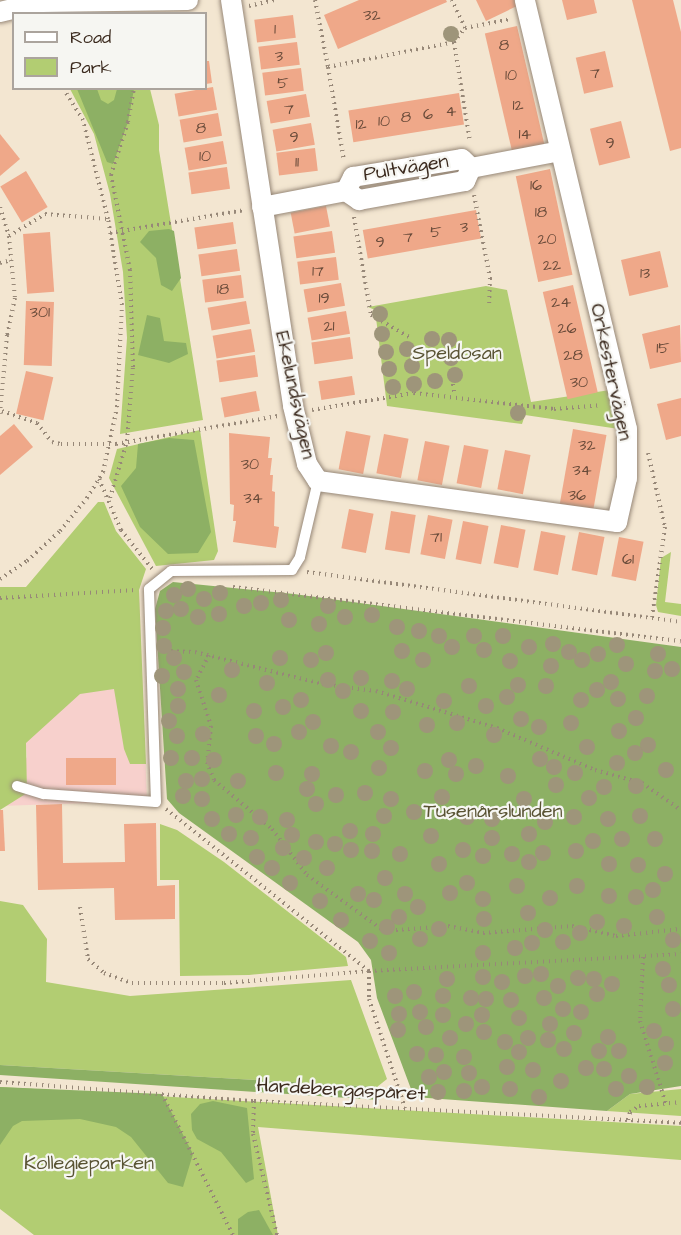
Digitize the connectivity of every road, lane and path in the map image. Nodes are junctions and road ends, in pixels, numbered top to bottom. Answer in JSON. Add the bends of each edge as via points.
{"nodes":[{"id":1,"x":188,"y":0,"type":"edge"},
{"id":2,"x":231,"y":0,"type":"edge"},
{"id":3,"x":315,"y":0,"type":"edge"},
{"id":4,"x":452,"y":0,"type":"edge"},
{"id":5,"x":527,"y":7,"type":"edge"},
{"id":6,"x":0,"y":12,"type":"edge"},
{"id":7,"x":465,"y":28,"type":"junction"},
{"id":8,"x":454,"y":42,"type":"junction"},
{"id":9,"x":328,"y":68,"type":"junction"},
{"id":10,"x":64,"y":90,"type":"edge"},
{"id":11,"x":134,"y":90,"type":"edge"},
{"id":12,"x":560,"y":151,"type":"junction"},
{"id":13,"x":475,"y":167,"type":"junction"},
{"id":14,"x":343,"y":192,"type":"junction"},
{"id":15,"x":0,"y":207,"type":"edge"},
{"id":16,"x":262,"y":207,"type":"junction"},
{"id":17,"x":108,"y":219,"type":"junction"},
{"id":18,"x":122,"y":231,"type":"junction"},
{"id":19,"x":110,"y":233,"type":"junction"},
{"id":20,"x":9,"y":236,"type":"junction"},
{"id":21,"x":12,"y":260,"type":"junction"},
{"id":22,"x":0,"y":263,"type":"edge"},
{"id":23,"x":489,"y":303,"type":"dead end"},
{"id":24,"x":411,"y":338,"type":"dead end"},
{"id":25,"x":452,"y":378,"type":"dead end"},
{"id":26,"x":1,"y":379,"type":"edge"},
{"id":27,"x":455,"y":396,"type":"junction"},
{"id":28,"x":621,"y":402,"type":"junction"},
{"id":29,"x":1,"y":412,"type":"edge"},
{"id":30,"x":294,"y":413,"type":"junction"},
{"id":31,"x":127,"y":441,"type":"junction"},
{"id":32,"x":112,"y":444,"type":"junction"},
{"id":33,"x":99,"y":479,"type":"junction"},
{"id":34,"x":318,"y":481,"type":"junction"},
{"id":35,"x":109,"y":499,"type":"junction"},
{"id":36,"x":292,"y":570,"type":"junction"},
{"id":37,"x":159,"y":578,"type":"junction"},
{"id":38,"x":0,"y":579,"type":"edge"},
{"id":39,"x":224,"y":585,"type":"dead end"},
{"id":40,"x":149,"y":589,"type":"junction"},
{"id":41,"x":0,"y":598,"type":"edge"},
{"id":42,"x":681,"y":622,"type":"edge"},
{"id":43,"x":681,"y":641,"type":"edge"},
{"id":44,"x":150,"y":653,"type":"junction"},
{"id":45,"x":209,"y":655,"type":"junction"},
{"id":46,"x":17,"y":786,"type":"dead end"},
{"id":47,"x":156,"y":802,"type":"junction"},
{"id":48,"x":681,"y":810,"type":"edge"},
{"id":49,"x":80,"y":907,"type":"dead end"},
{"id":50,"x":681,"y":930,"type":"edge"},
{"id":51,"x":681,"y":954,"type":"edge"},
{"id":52,"x":643,"y":957,"type":"junction"},
{"id":53,"x":369,"y":971,"type":"junction"},
{"id":54,"x":0,"y":1082,"type":"edge"},
{"id":55,"x":162,"y":1094,"type":"junction"},
{"id":56,"x":254,"y":1101,"type":"junction"},
{"id":57,"x":681,"y":1102,"type":"edge"},
{"id":58,"x":666,"y":1104,"type":"junction"},
{"id":59,"x":405,"y":1108,"type":"junction"},
{"id":60,"x":628,"y":1120,"type":"junction"},
{"id":61,"x":681,"y":1123,"type":"edge"},
{"id":62,"x":233,"y":1235,"type":"edge"},
{"id":63,"x":277,"y":1235,"type":"edge"}],
"edges":[{"from":1,"to":6,"type":"street","via":[[42,2]]},
{"from":2,"to":16,"type":"street","name":"Ekelundsvägen"},
{"from":3,"to":9,"type":"path"},
{"from":4,"to":7,"type":"path"},
{"from":5,"to":7,"type":"path"},
{"from":5,"to":12,"type":"street","name":"Orkestervägen"},
{"from":7,"to":8,"type":"path"},
{"from":8,"to":9,"type":"path"},
{"from":8,"to":13,"type":"path"},
{"from":9,"to":14,"type":"path","via":[[347,174],[339,183]]},
{"from":10,"to":17,"type":"path","via":[[83,120]]},
{"from":11,"to":18,"type":"path","via":[[111,175]]},
{"from":12,"to":13,"type":"street","name":"Pultvägen"},
{"from":12,"to":28,"type":"street","name":"Orkestervägen"},
{"from":13,"to":14,"type":"street","name":"Pultvägen","via":[[465,181],[359,200]]},
{"from":13,"to":23,"type":"path","via":[[482,178],[474,192],[490,278]]},
{"from":14,"to":16,"type":"street","name":"Pultvägen"},
{"from":14,"to":24,"type":"path","via":[[344,204],[354,211],[371,315]]},
{"from":15,"to":20,"type":"path"},
{"from":16,"to":18,"type":"path"},
{"from":16,"to":30,"type":"street","name":"Ekelundsvägen"},
{"from":17,"to":19,"type":"path"},
{"from":17,"to":20,"type":"path","via":[[45,214]]},
{"from":18,"to":19,"type":"path"},
{"from":18,"to":31,"type":"path","via":[[130,270],[133,330]]},
{"from":19,"to":32,"type":"path","via":[[122,305]]},
{"from":20,"to":21,"type":"path"},
{"from":21,"to":22,"type":"path"},
{"from":21,"to":26,"type":"path","via":[[15,298]]},
{"from":25,"to":27,"type":"path"},
{"from":26,"to":29,"type":"path"},
{"from":27,"to":28,"type":"path","via":[[554,409]]},
{"from":27,"to":30,"type":"path","via":[[414,393]]},
{"from":28,"to":34,"type":"street","name":"Orkestervägen","via":[[627,429],[627,478],[617,522]]},
{"from":29,"to":32,"type":"path","via":[[37,423],[52,442]]},
{"from":30,"to":31,"type":"path"},
{"from":30,"to":34,"type":"street","name":"Ekelundsvägen","via":[[307,464]]},
{"from":31,"to":32,"type":"path"},
{"from":31,"to":35,"type":"path"},
{"from":32,"to":33,"type":"path"},
{"from":33,"to":35,"type":"path"},
{"from":33,"to":38,"type":"path","via":[[60,531]]},
{"from":34,"to":36,"type":"lane","name":"Ekelundsvägen","via":[[300,557]]},
{"from":35,"to":37,"type":"path","via":[[121,531]]},
{"from":36,"to":37,"type":"lane","via":[[192,569],[171,571]]},
{"from":36,"to":42,"type":"path"},
{"from":37,"to":40,"type":"lane"},
{"from":39,"to":43,"type":"path"},
{"from":40,"to":41,"type":"path"},
{"from":40,"to":44,"type":"lane"},
{"from":44,"to":45,"type":"path","via":[[173,650]]},
{"from":44,"to":47,"type":"lane"},
{"from":45,"to":48,"type":"path","via":[[322,684],[376,691],[497,728],[596,770],[642,783]]},
{"from":45,"to":50,"type":"path","via":[[196,680],[211,726],[207,762],[214,780],[272,829],[307,875],[384,931],[448,926],[483,933],[572,926],[616,936]]},
{"from":46,"to":47,"type":"lane","via":[[44,794]]},
{"from":47,"to":53,"type":"path"},
{"from":49,"to":53,"type":"path","via":[[88,959],[104,973],[132,983],[224,983]]},
{"from":51,"to":52,"type":"path"},
{"from":52,"to":53,"type":"path"},
{"from":52,"to":58,"type":"path","via":[[640,1021]]},
{"from":53,"to":59,"type":"path","via":[[369,999]]},
{"from":54,"to":55,"type":"path","name":"Hardebergaspåret"},
{"from":55,"to":56,"type":"path","name":"Hardebergaspåret"},
{"from":55,"to":62,"type":"path"},
{"from":56,"to":59,"type":"path","name":"Hardebergaspåret"},
{"from":56,"to":63,"type":"path","via":[[253,1134]]},
{"from":57,"to":58,"type":"path"},
{"from":58,"to":60,"type":"path","via":[[639,1106],[630,1112]]},
{"from":59,"to":60,"type":"path","name":"Hardebergaspåret"},
{"from":60,"to":61,"type":"path","name":"Hardebergaspåret"}]}
